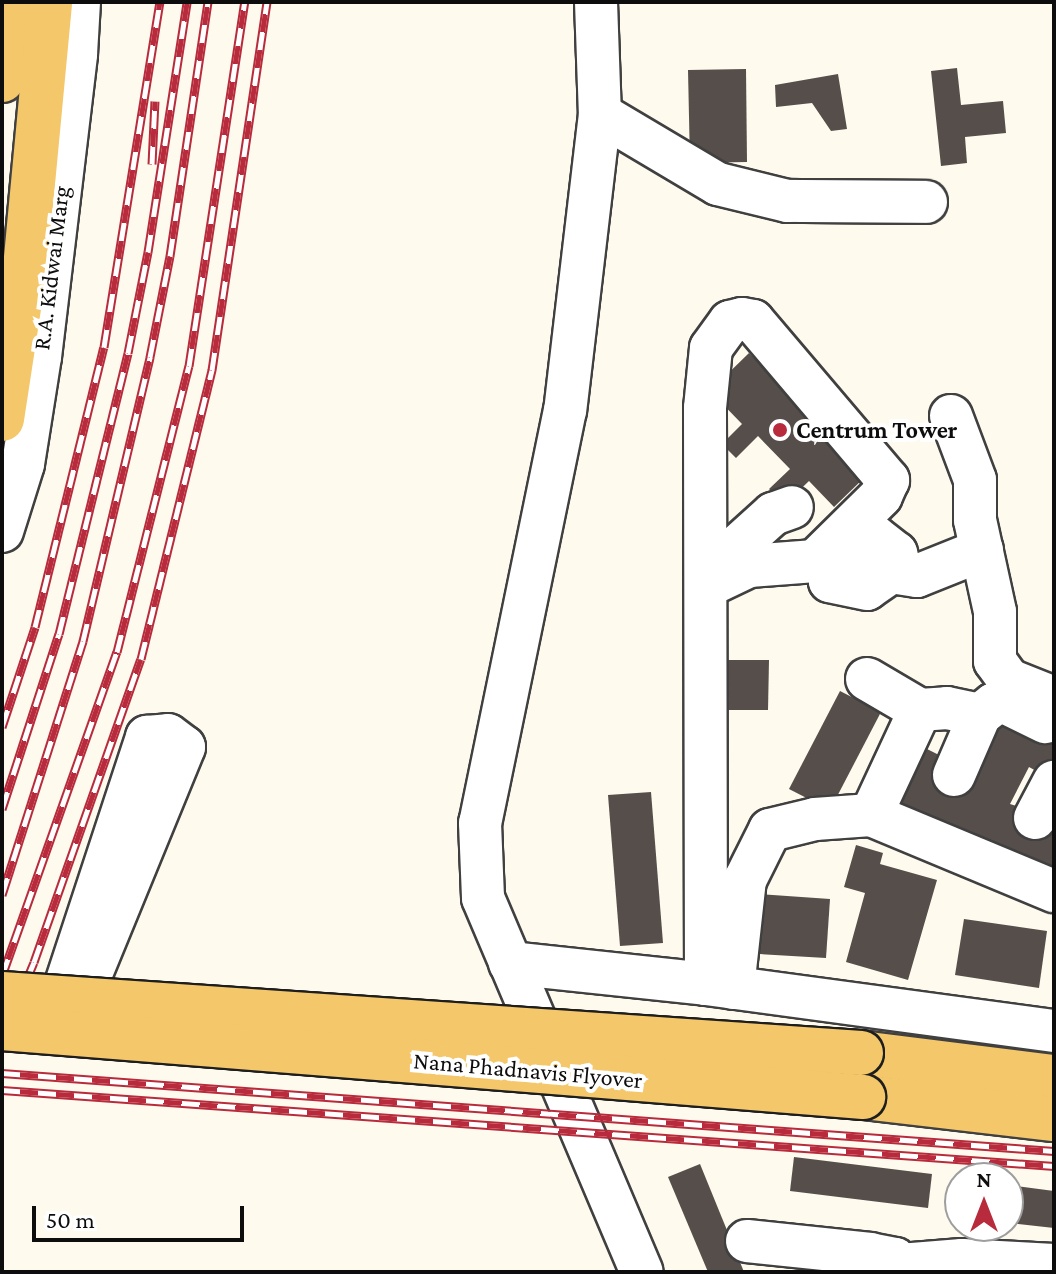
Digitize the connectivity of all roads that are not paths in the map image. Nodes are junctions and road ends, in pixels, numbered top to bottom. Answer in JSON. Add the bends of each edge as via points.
{"nodes":[{"id":1,"x":8,"y":2,"type":"edge"},
{"id":2,"x":50,"y":2,"type":"edge"},
{"id":3,"x":79,"y":2,"type":"edge"},
{"id":4,"x":596,"y":2,"type":"edge"},
{"id":5,"x":27,"y":54,"type":"edge"},
{"id":6,"x":600,"y":114,"type":"junction"},
{"id":7,"x":926,"y":202,"type":"dead end"},
{"id":8,"x":951,"y":416,"type":"dead end"},
{"id":9,"x":2,"y":419,"type":"edge"},
{"id":10,"x":792,"y":507,"type":"dead end"},
{"id":11,"x":2,"y":531,"type":"edge"},
{"id":12,"x":982,"y":550,"type":"junction"},
{"id":13,"x":902,"y":571,"type":"dead end"},
{"id":14,"x":707,"y":586,"type":"junction"},
{"id":15,"x":867,"y":679,"type":"dead end"},
{"id":16,"x":1054,"y":698,"type":"edge"},
{"id":17,"x":920,"y":710,"type":"junction"},
{"id":18,"x":980,"y":715,"type":"junction"},
{"id":19,"x":1054,"y":727,"type":"edge"},
{"id":20,"x":954,"y":775,"type":"dead end"},
{"id":21,"x":1054,"y":782,"type":"edge"},
{"id":22,"x":871,"y":815,"type":"junction"},
{"id":23,"x":1035,"y":818,"type":"dead end"},
{"id":24,"x":1054,"y":891,"type":"edge"},
{"id":25,"x":510,"y":963,"type":"junction"},
{"id":26,"x":719,"y":986,"type":"junction"},
{"id":27,"x":2,"y":994,"type":"edge"},
{"id":28,"x":61,"y":999,"type":"junction"},
{"id":29,"x":2,"y":1028,"type":"edge"},
{"id":30,"x":1054,"y":1031,"type":"edge"},
{"id":31,"x":61,"y":1047,"type":"dead end"},
{"id":32,"x":1054,"y":1077,"type":"edge"},
{"id":33,"x":1054,"y":1119,"type":"edge"},
{"id":34,"x":747,"y":1241,"type":"dead end"},
{"id":35,"x":1054,"y":1265,"type":"edge"},
{"id":36,"x":895,"y":1270,"type":"edge"},
{"id":37,"x":642,"y":1272,"type":"edge"}],
"edges":[{"from":1,"to":5,"type":"main road"},
{"from":2,"to":5,"type":"main road"},
{"from":3,"to":5,"type":"street","name":"R.A. Kidwai Marg"},
{"from":4,"to":6,"type":"street"},
{"from":5,"to":9,"type":"main road","via":[[25,268]]},
{"from":5,"to":11,"type":"street","name":"R.A. Kidwai Marg","via":[[40,357],[23,464]]},
{"from":6,"to":7,"type":"street","via":[[718,184],[788,201]]},
{"from":6,"to":25,"type":"street","via":[[565,410],[480,823],[483,898]]},
{"from":8,"to":12,"type":"street","via":[[975,480]]},
{"from":10,"to":14,"type":"street","via":[[773,514],[733,550]]},
{"from":12,"to":13,"type":"street"},
{"from":12,"to":16,"type":"street","via":[[995,612],[995,661],[1009,680]]},
{"from":14,"to":14,"type":"street","via":[[708,359],[730,322],[742,319],[753,321],[888,480],[881,496],[815,561],[749,566]]},
{"from":14,"to":26,"type":"street"},
{"from":15,"to":17,"type":"street"},
{"from":17,"to":18,"type":"street","via":[[947,708]]},
{"from":17,"to":22,"type":"street"},
{"from":18,"to":19,"type":"street","via":[[1004,702]]},
{"from":18,"to":20,"type":"street"},
{"from":21,"to":23,"type":"street"},
{"from":22,"to":24,"type":"street"},
{"from":22,"to":26,"type":"street","via":[[815,819],[777,814],[745,880]]},
{"from":25,"to":26,"type":"street"},
{"from":25,"to":37,"type":"street"},
{"from":26,"to":30,"type":"street"},
{"from":27,"to":28,"type":"main road","name":"Nana Phadnavis Flyover","bridge":true},
{"from":28,"to":31,"type":"street","via":[[147,737],[168,735],[184,747]]},
{"from":28,"to":32,"type":"main road","name":"Nana Phadnavis Flyover","bridge":true,"via":[[861,1053]]},
{"from":29,"to":33,"type":"main road","name":"Nana Phadnavis Flyover","bridge":true,"via":[[863,1097]]},
{"from":34,"to":36,"type":"street","via":[[870,1254],[895,1259]]},
{"from":35,"to":36,"type":"street","via":[[962,1260]]}]}
